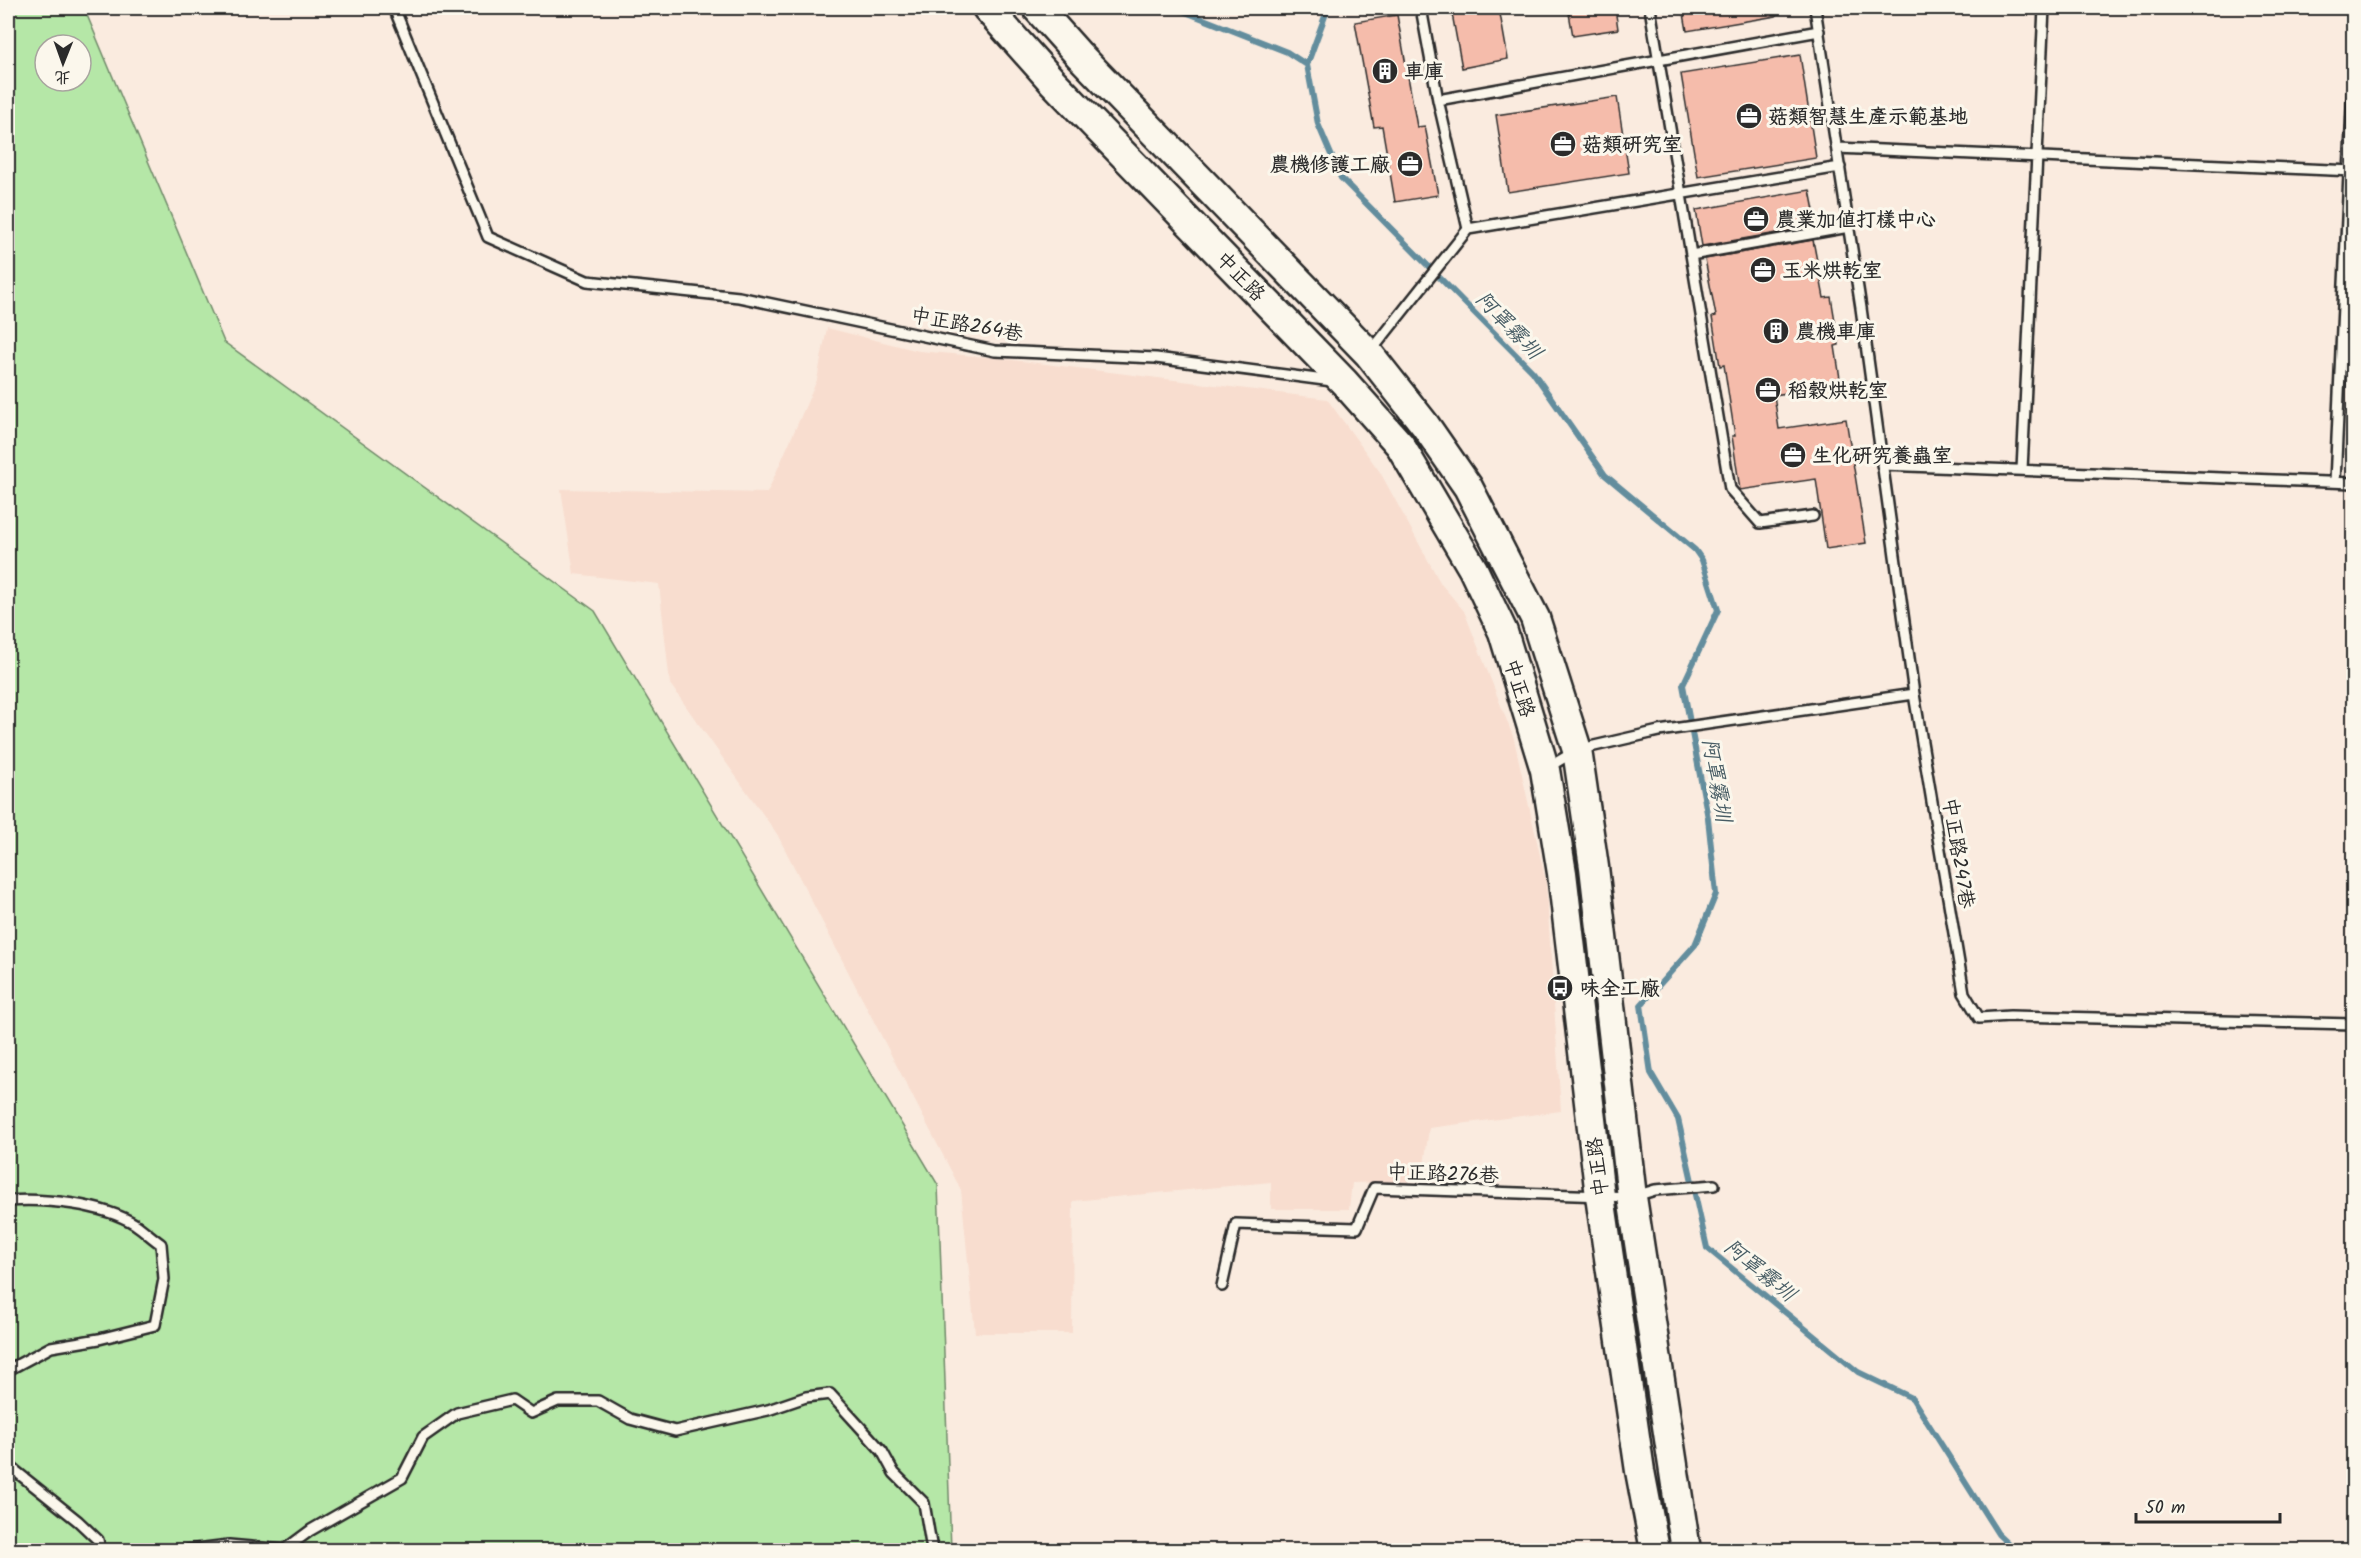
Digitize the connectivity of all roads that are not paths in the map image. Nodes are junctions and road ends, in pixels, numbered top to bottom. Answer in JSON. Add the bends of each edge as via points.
{"nodes":[{"id":1,"x":394,"y":8,"type":"edge"},
{"id":2,"x":987,"y":8,"type":"edge"},
{"id":3,"x":1037,"y":8,"type":"edge"},
{"id":4,"x":1421,"y":8,"type":"edge"},
{"id":5,"x":1650,"y":8,"type":"edge"},
{"id":6,"x":1815,"y":8,"type":"edge"},
{"id":7,"x":2044,"y":8,"type":"edge"},
{"id":8,"x":1819,"y":31,"type":"junction"},
{"id":9,"x":1659,"y":60,"type":"junction"},
{"id":10,"x":2354,"y":64,"type":"edge"},
{"id":11,"x":1438,"y":100,"type":"junction"},
{"id":12,"x":1837,"y":148,"type":"junction"},
{"id":13,"x":2036,"y":156,"type":"junction"},
{"id":14,"x":1840,"y":166,"type":"junction"},
{"id":15,"x":2351,"y":171,"type":"edge"},
{"id":16,"x":1681,"y":194,"type":"junction"},
{"id":17,"x":1849,"y":227,"type":"junction"},
{"id":18,"x":1468,"y":229,"type":"junction"},
{"id":19,"x":1691,"y":255,"type":"junction"},
{"id":20,"x":1369,"y":354,"type":"junction"},
{"id":21,"x":1344,"y":382,"type":"junction"},
{"id":22,"x":1882,"y":465,"type":"junction"},
{"id":23,"x":2022,"y":470,"type":"junction"},
{"id":24,"x":2335,"y":482,"type":"junction"},
{"id":25,"x":2354,"y":483,"type":"edge"},
{"id":26,"x":1813,"y":516,"type":"dead end"},
{"id":27,"x":1914,"y":694,"type":"junction"},
{"id":28,"x":1577,"y":750,"type":"junction"},
{"id":29,"x":1545,"y":770,"type":"junction"},
{"id":30,"x":2354,"y":1024,"type":"edge"},
{"id":31,"x":1714,"y":1185,"type":"dead end"},
{"id":32,"x":1643,"y":1193,"type":"junction"},
{"id":33,"x":1600,"y":1196,"type":"junction"},
{"id":34,"x":8,"y":1201,"type":"edge"},
{"id":35,"x":1222,"y":1286,"type":"dead end"},
{"id":36,"x":8,"y":1370,"type":"edge"},
{"id":37,"x":8,"y":1465,"type":"edge"},
{"id":38,"x":100,"y":1551,"type":"edge"},
{"id":39,"x":188,"y":1551,"type":"edge"},
{"id":40,"x":933,"y":1551,"type":"edge"},
{"id":41,"x":1655,"y":1551,"type":"edge"},
{"id":42,"x":1686,"y":1551,"type":"edge"}],
"edges":[{"from":1,"to":21,"type":"lane","name":"中正路264巷","via":[[488,237],[587,281],[739,297],[995,351],[1156,358]]},
{"from":2,"to":21,"type":"main road","name":"中正路","via":[[1061,90]]},
{"from":3,"to":20,"type":"main road","name":"中正路"},
{"from":4,"to":11,"type":"lane"},
{"from":5,"to":9,"type":"lane"},
{"from":6,"to":8,"type":"lane"},
{"from":7,"to":13,"type":"lane"},
{"from":8,"to":9,"type":"lane"},
{"from":8,"to":12,"type":"lane"},
{"from":9,"to":11,"type":"lane"},
{"from":9,"to":16,"type":"lane"},
{"from":10,"to":15,"type":"lane"},
{"from":11,"to":18,"type":"lane"},
{"from":12,"to":13,"type":"lane"},
{"from":12,"to":14,"type":"lane"},
{"from":13,"to":15,"type":"lane"},
{"from":13,"to":23,"type":"lane"},
{"from":14,"to":16,"type":"lane"},
{"from":14,"to":17,"type":"lane"},
{"from":15,"to":24,"type":"lane"},
{"from":16,"to":18,"type":"lane"},
{"from":16,"to":19,"type":"lane"},
{"from":17,"to":19,"type":"lane"},
{"from":17,"to":22,"type":"lane"},
{"from":18,"to":20,"type":"lane"},
{"from":19,"to":26,"type":"lane","via":[[1730,489],[1760,523]]},
{"from":20,"to":28,"type":"main road","name":"中正路","via":[[1468,487],[1535,618]]},
{"from":21,"to":29,"type":"main road","name":"中正路","via":[[1400,445],[1473,569],[1503,632]]},
{"from":22,"to":23,"type":"lane"},
{"from":22,"to":27,"type":"lane"},
{"from":23,"to":24,"type":"lane"},
{"from":24,"to":25,"type":"lane"},
{"from":27,"to":28,"type":"lane","via":[[1659,731]]},
{"from":27,"to":30,"type":"lane","name":"中正路247巷","via":[[1964,993],[1979,1018]]},
{"from":28,"to":29,"type":"lane"},
{"from":28,"to":32,"type":"main road","name":"中正路"},
{"from":29,"to":33,"type":"main road","name":"中正路","via":[[1562,873]]},
{"from":31,"to":32,"type":"lane","name":"中正路276巷"},
{"from":32,"to":33,"type":"lane","name":"中正路276巷"},
{"from":32,"to":42,"type":"main road","name":"中正路"},
{"from":33,"to":35,"type":"lane","name":"中正路276巷","via":[[1374,1188],[1357,1228],[1236,1224]]},
{"from":33,"to":41,"type":"main road","name":"中正路"},
{"from":34,"to":36,"type":"lane","via":[[97,1209],[133,1224],[161,1244],[164,1279],[155,1325],[51,1347]]},
{"from":37,"to":38,"type":"lane","via":[[78,1521],[98,1540]]},
{"from":39,"to":40,"type":"lane","via":[[229,1545],[284,1550],[311,1530],[402,1478],[423,1437],[457,1413],[512,1400],[531,1413],[558,1401],[598,1401],[630,1419],[675,1431],[830,1394],[882,1452],[894,1473],[924,1503]]}]}
